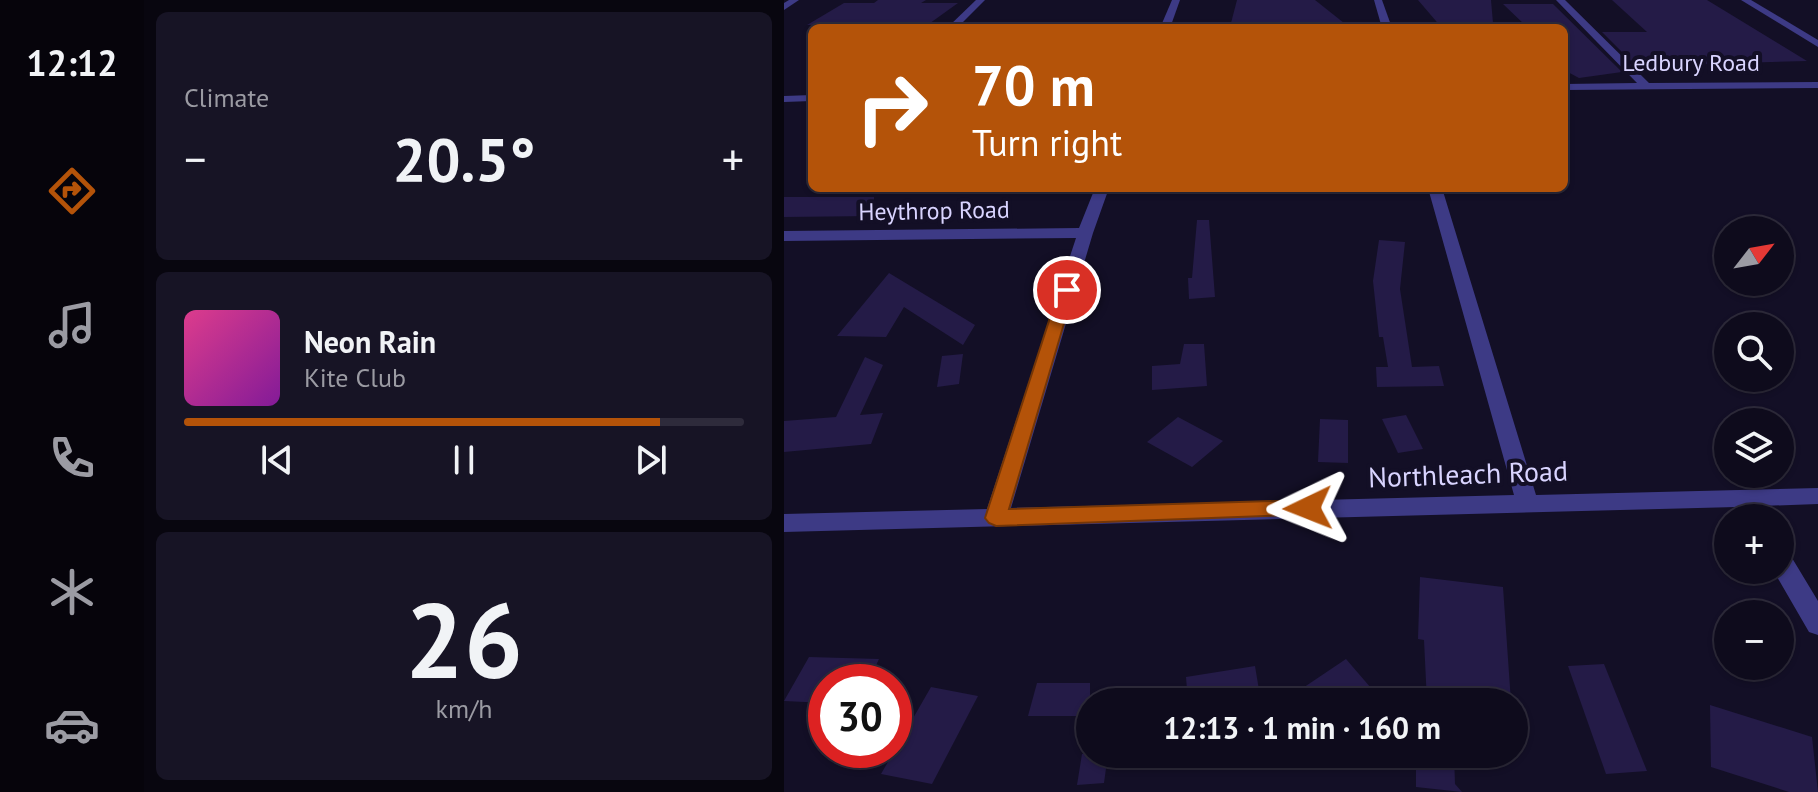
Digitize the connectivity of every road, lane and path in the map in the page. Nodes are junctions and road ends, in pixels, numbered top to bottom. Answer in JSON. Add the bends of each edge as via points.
{"nodes":[{"id":1,"x":795,"y":0,"type":"edge"},
{"id":2,"x":981,"y":0,"type":"edge"},
{"id":3,"x":1176,"y":0,"type":"edge"},
{"id":4,"x":1378,"y":0,"type":"edge"},
{"id":5,"x":1560,"y":0,"type":"edge"},
{"id":6,"x":1745,"y":0,"type":"edge"},
{"id":7,"x":784,"y":7,"type":"edge"},
{"id":8,"x":956,"y":24,"type":"edge"},
{"id":9,"x":1167,"y":24,"type":"edge"},
{"id":10,"x":1386,"y":24,"type":"edge"},
{"id":11,"x":1818,"y":44,"type":"edge"},
{"id":12,"x":1645,"y":85,"type":"junction"},
{"id":13,"x":1818,"y":85,"type":"edge"},
{"id":14,"x":1568,"y":87,"type":"edge"},
{"id":15,"x":808,"y":98,"type":"edge"},
{"id":16,"x":784,"y":99,"type":"edge"},
{"id":17,"x":1100,"y":192,"type":"edge"},
{"id":18,"x":1436,"y":192,"type":"edge"},
{"id":19,"x":1085,"y":233,"type":"junction"},
{"id":20,"x":784,"y":236,"type":"edge"},
{"id":21,"x":1818,"y":496,"type":"edge"},
{"id":22,"x":1742,"y":497,"type":"junction"},
{"id":23,"x":1527,"y":502,"type":"junction"},
{"id":24,"x":1746,"y":504,"type":"edge"},
{"id":25,"x":996,"y":518,"type":"junction"},
{"id":26,"x":784,"y":523,"type":"edge"},
{"id":27,"x":1794,"y":584,"type":"edge"},
{"id":28,"x":1818,"y":624,"type":"edge"}],
"edges":[{"from":1,"to":7,"type":"street"},
{"from":2,"to":8,"type":"street"},
{"from":3,"to":9,"type":"street"},
{"from":4,"to":10,"type":"street"},
{"from":5,"to":12,"type":"street"},
{"from":6,"to":11,"type":"street"},
{"from":12,"to":13,"type":"street","name":"Ledbury Road"},
{"from":12,"to":14,"type":"street","name":"Ledbury Road"},
{"from":15,"to":16,"type":"street"},
{"from":17,"to":19,"type":"street"},
{"from":18,"to":23,"type":"street"},
{"from":19,"to":20,"type":"street","name":"Heythrop Road"},
{"from":19,"to":25,"type":"street"},
{"from":21,"to":22,"type":"street","name":"Northleach Road"},
{"from":22,"to":23,"type":"street","name":"Northleach Road"},
{"from":22,"to":24,"type":"street"},
{"from":23,"to":25,"type":"street","name":"Northleach Road"},
{"from":25,"to":26,"type":"street","name":"Northleach Road"},
{"from":27,"to":28,"type":"street"}]}
